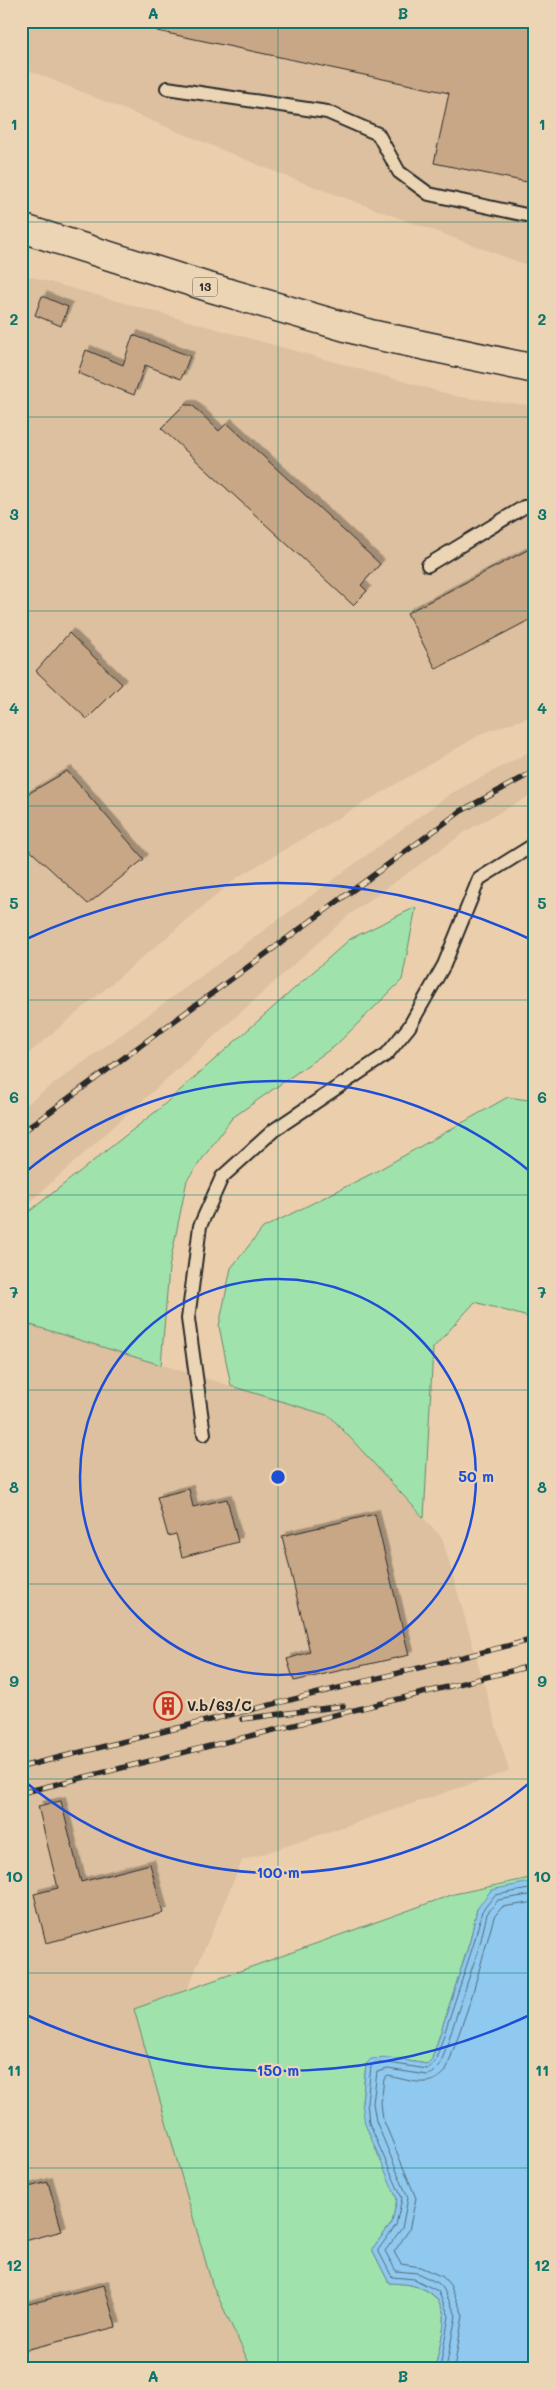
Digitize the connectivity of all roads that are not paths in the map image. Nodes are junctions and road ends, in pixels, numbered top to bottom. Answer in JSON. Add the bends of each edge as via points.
{"nodes":[{"id":1,"x":167,"y":88,"type":"dead end"},
{"id":2,"x":535,"y":214,"type":"edge"},
{"id":3,"x":21,"y":228,"type":"edge"},
{"id":4,"x":535,"y":369,"type":"edge"},
{"id":5,"x":535,"y":506,"type":"edge"},
{"id":6,"x":428,"y":565,"type":"dead end"},
{"id":7,"x":535,"y":844,"type":"edge"},
{"id":8,"x":204,"y":1434,"type":"dead end"}],
"edges":[{"from":1,"to":2,"type":"lane","via":[[327,112],[378,134],[398,172],[429,194],[526,215]]},
{"from":3,"to":4,"type":"main road","number":"13","via":[[370,334]]},
{"from":5,"to":6,"type":"lane","via":[[524,507]]},
{"from":7,"to":8,"type":"lane","via":[[479,879],[444,965],[409,1027],[387,1054],[274,1130],[222,1177],[200,1226],[188,1319]]}]}
